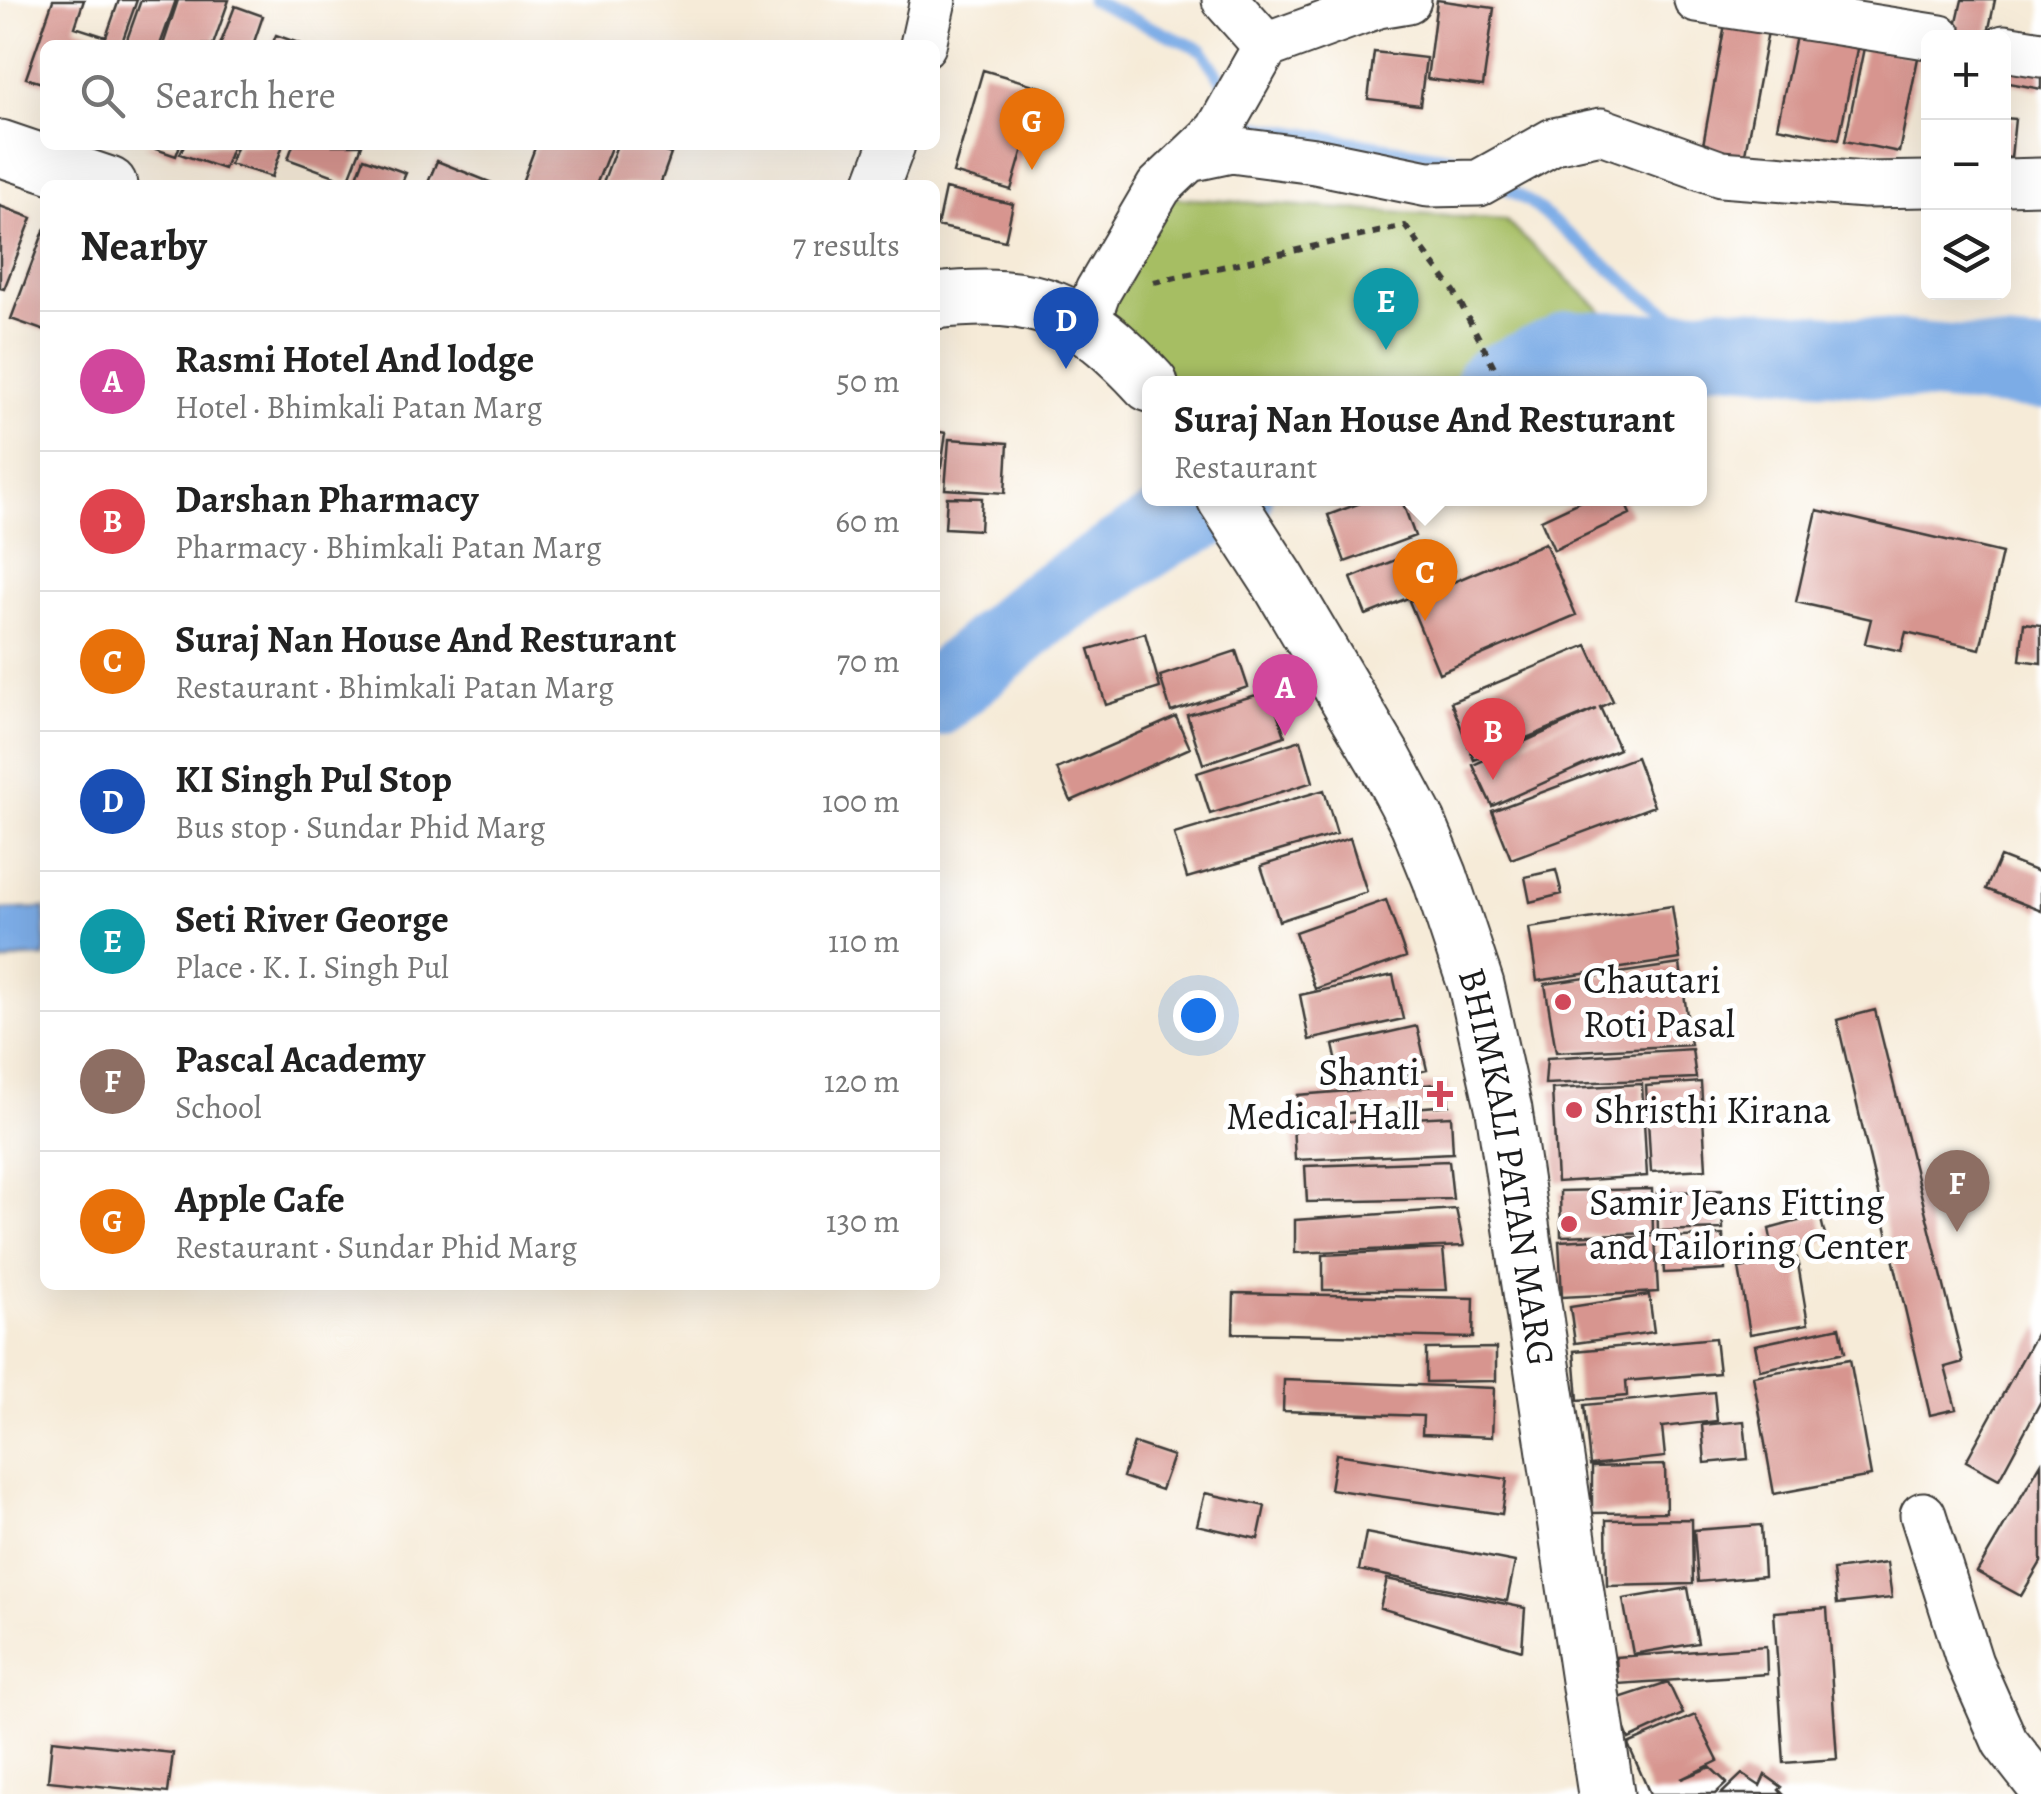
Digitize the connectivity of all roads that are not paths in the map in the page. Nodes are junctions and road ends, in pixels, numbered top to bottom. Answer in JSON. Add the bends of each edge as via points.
{"nodes":[{"id":1,"x":1225,"y":0,"type":"edge"},
{"id":2,"x":1408,"y":0,"type":"edge"},
{"id":3,"x":1697,"y":0,"type":"edge"},
{"id":4,"x":1921,"y":35,"type":"edge"},
{"id":5,"x":2011,"y":49,"type":"edge"},
{"id":6,"x":2041,"y":54,"type":"edge"},
{"id":7,"x":1261,"y":56,"type":"junction"},
{"id":8,"x":1204,"y":145,"type":"junction"},
{"id":9,"x":0,"y":148,"type":"edge"},
{"id":10,"x":890,"y":150,"type":"edge"},
{"id":11,"x":94,"y":180,"type":"edge"},
{"id":12,"x":879,"y":180,"type":"edge"},
{"id":13,"x":2041,"y":181,"type":"edge"},
{"id":14,"x":2011,"y":182,"type":"edge"},
{"id":15,"x":1921,"y":184,"type":"edge"},
{"id":16,"x":940,"y":301,"type":"edge"},
{"id":17,"x":1092,"y":308,"type":"junction"},
{"id":18,"x":1143,"y":376,"type":"edge"},
{"id":19,"x":1230,"y":506,"type":"edge"},
{"id":20,"x":1923,"y":1515,"type":"dead end"},
{"id":21,"x":2041,"y":1788,"type":"edge"},
{"id":22,"x":1606,"y":1794,"type":"edge"}],
"edges":[{"from":1,"to":7,"type":"street"},
{"from":2,"to":7,"type":"street","via":[[1378,5]]},
{"from":3,"to":4,"type":"street"},
{"from":5,"to":6,"type":"street"},
{"from":7,"to":8,"type":"street"},
{"from":8,"to":15,"type":"street","via":[[1428,184],[1479,183],[1554,142],[1601,131],[1721,174]]},
{"from":8,"to":17,"type":"street","via":[[1159,187]]},
{"from":9,"to":11,"type":"main road"},
{"from":10,"to":12,"type":"street"},
{"from":13,"to":14,"type":"street"},
{"from":16,"to":17,"type":"main road"},
{"from":17,"to":18,"type":"main road"},
{"from":19,"to":22,"type":"main road","name":"BHIMKALI PATAN MARG","via":[[1418,823],[1476,986],[1504,1110]]},
{"from":20,"to":21,"type":"street","via":[[1970,1663],[2005,1742]]}]}
